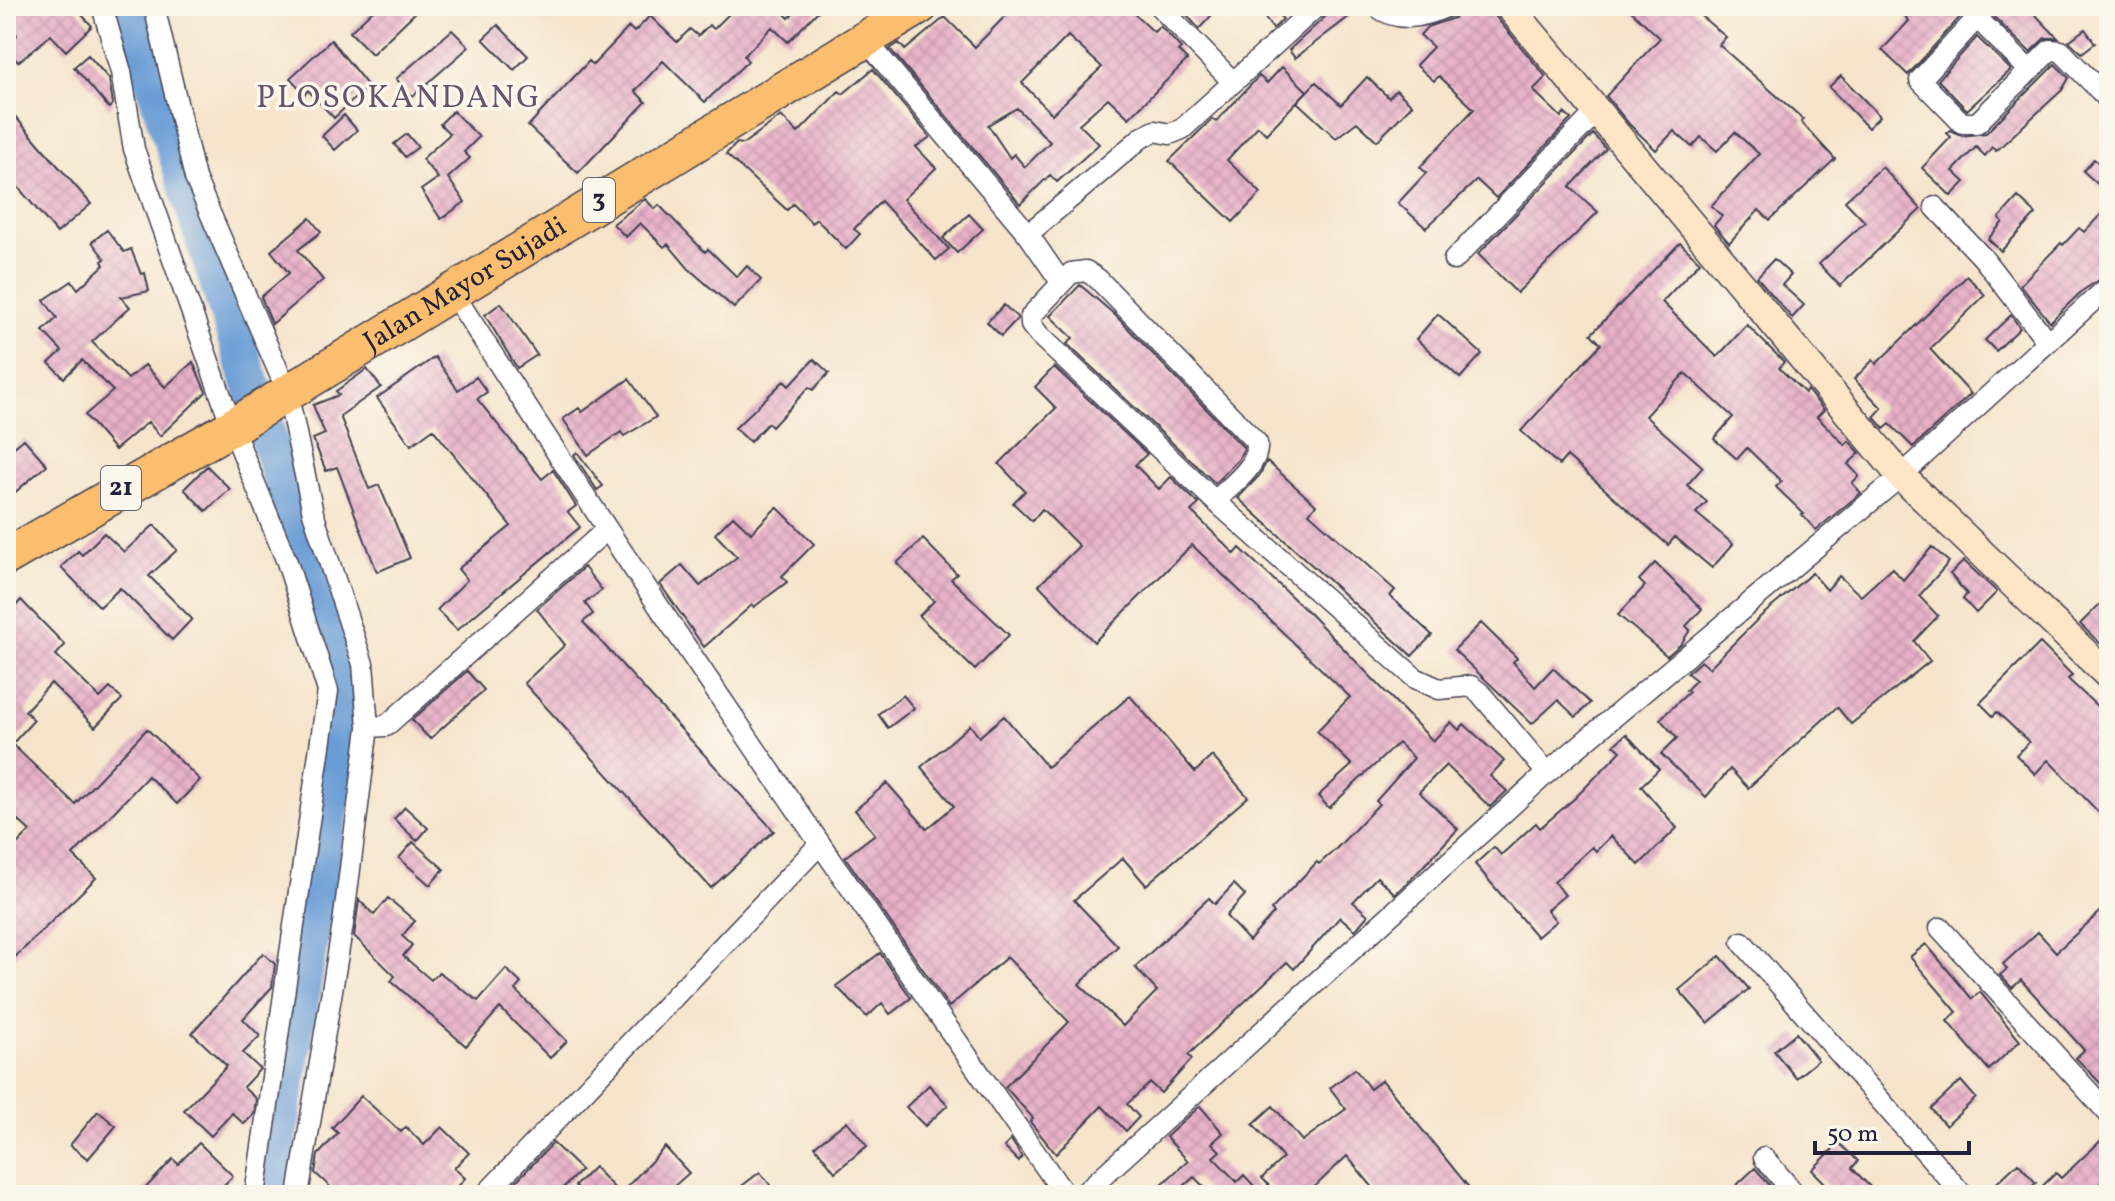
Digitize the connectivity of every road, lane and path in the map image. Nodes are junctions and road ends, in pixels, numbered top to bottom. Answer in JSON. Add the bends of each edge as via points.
{"nodes":[{"id":1,"x":102,"y":6,"type":"edge"},
{"id":2,"x":154,"y":6,"type":"edge"},
{"id":3,"x":920,"y":6,"type":"edge"},
{"id":4,"x":1159,"y":6,"type":"edge"},
{"id":5,"x":1317,"y":6,"type":"edge"},
{"id":6,"x":1376,"y":6,"type":"edge"},
{"id":7,"x":1448,"y":6,"type":"edge"},
{"id":8,"x":1509,"y":6,"type":"edge"},
{"id":9,"x":1982,"y":12,"type":"edge"},
{"id":10,"x":865,"y":39,"type":"junction"},
{"id":11,"x":2029,"y":70,"type":"junction"},
{"id":12,"x":1232,"y":81,"type":"junction"},
{"id":13,"x":2109,"y":100,"type":"edge"},
{"id":14,"x":1597,"y":111,"type":"junction"},
{"id":15,"x":1935,"y":207,"type":"dead end"},
{"id":16,"x":1028,"y":234,"type":"junction"},
{"id":17,"x":1454,"y":260,"type":"dead end"},
{"id":18,"x":1061,"y":282,"type":"junction"},
{"id":19,"x":2109,"y":286,"type":"edge"},
{"id":20,"x":451,"y":290,"type":"junction"},
{"id":21,"x":2047,"y":341,"type":"junction"},
{"id":22,"x":283,"y":393,"type":"junction"},
{"id":23,"x":235,"y":425,"type":"junction"},
{"id":24,"x":1901,"y":476,"type":"junction"},
{"id":25,"x":1215,"y":501,"type":"junction"},
{"id":26,"x":605,"y":531,"type":"junction"},
{"id":27,"x":6,"y":557,"type":"edge"},
{"id":28,"x":2109,"y":676,"type":"edge"},
{"id":29,"x":368,"y":727,"type":"junction"},
{"id":30,"x":1547,"y":773,"type":"junction"},
{"id":31,"x":819,"y":845,"type":"junction"},
{"id":32,"x":1940,"y":928,"type":"dead end"},
{"id":33,"x":1742,"y":942,"type":"dead end"},
{"id":34,"x":2109,"y":1114,"type":"edge"},
{"id":35,"x":1764,"y":1158,"type":"dead end"},
{"id":36,"x":255,"y":1195,"type":"edge"},
{"id":37,"x":298,"y":1195,"type":"edge"},
{"id":38,"x":485,"y":1195,"type":"edge"},
{"id":39,"x":1065,"y":1195,"type":"edge"},
{"id":40,"x":1082,"y":1195,"type":"edge"},
{"id":41,"x":1796,"y":1195,"type":"edge"},
{"id":42,"x":1963,"y":1195,"type":"edge"}],
"edges":[{"from":1,"to":23,"type":"street","via":[[121,72],[134,149]]},
{"from":2,"to":22,"type":"street","via":[[195,178]]},
{"from":3,"to":10,"type":"highway","name":"Jalan Mayor Sujadi","number":"3"},
{"from":4,"to":12,"type":"street"},
{"from":5,"to":12,"type":"street"},
{"from":6,"to":7,"type":"street","via":[[1385,13],[1420,19]]},
{"from":8,"to":14,"type":"street"},
{"from":9,"to":11,"type":"street"},
{"from":9,"to":11,"type":"street","via":[[1922,75],[1922,86],[1967,126],[1977,123]]},
{"from":10,"to":16,"type":"street"},
{"from":10,"to":20,"type":"highway","name":"Jalan Mayor Sujadi","number":"3"},
{"from":11,"to":13,"type":"street","via":[[2050,50],[2061,51]]},
{"from":12,"to":16,"type":"street","via":[[1182,129],[1141,138]]},
{"from":14,"to":17,"type":"street"},
{"from":14,"to":24,"type":"street"},
{"from":15,"to":21,"type":"street","via":[[1983,258]]},
{"from":16,"to":18,"type":"street"},
{"from":18,"to":25,"type":"street","via":[[1036,306],[1031,325]]},
{"from":18,"to":25,"type":"street","via":[[1078,270],[1098,279],[1257,443],[1252,464]]},
{"from":19,"to":21,"type":"street"},
{"from":20,"to":22,"type":"highway","name":"Jalan Mayor Sujadi","number":"3"},
{"from":20,"to":26,"type":"street"},
{"from":21,"to":24,"type":"street"},
{"from":22,"to":23,"type":"highway","name":"Jalan Mayor Sujadi","number":"3"},
{"from":22,"to":29,"type":"street","via":[[313,513],[363,664]]},
{"from":23,"to":27,"type":"highway","name":"Jalan Mayor Sujadi","number":"21"},
{"from":23,"to":36,"type":"street","via":[[328,691]]},
{"from":24,"to":28,"type":"street"},
{"from":24,"to":30,"type":"street"},
{"from":25,"to":30,"type":"street","via":[[1415,678],[1439,689],[1471,686],[1480,693]]},
{"from":26,"to":29,"type":"street","via":[[386,726]]},
{"from":26,"to":31,"type":"street"},
{"from":29,"to":37,"type":"street","via":[[343,924]]},
{"from":30,"to":40,"type":"street"},
{"from":31,"to":38,"type":"street"},
{"from":31,"to":39,"type":"street"},
{"from":32,"to":34,"type":"street"},
{"from":33,"to":42,"type":"street"},
{"from":35,"to":41,"type":"street"}]}
